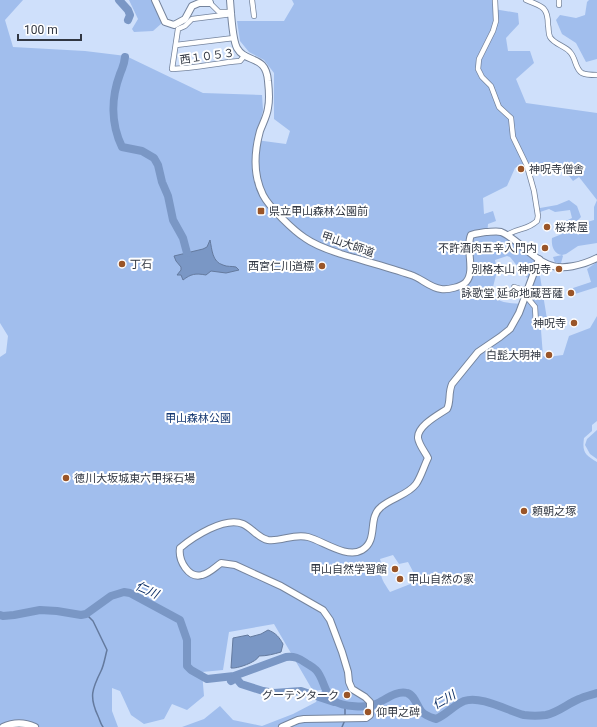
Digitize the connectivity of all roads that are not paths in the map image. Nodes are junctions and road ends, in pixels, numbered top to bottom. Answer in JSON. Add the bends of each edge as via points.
{"nodes":[{"id":1,"x":155,"y":0,"type":"edge"},
{"id":2,"x":230,"y":0,"type":"edge"},
{"id":3,"x":252,"y":0,"type":"edge"},
{"id":4,"x":495,"y":0,"type":"edge"},
{"id":5,"x":526,"y":0,"type":"edge"},
{"id":6,"x":210,"y":1,"type":"edge"},
{"id":7,"x":232,"y":12,"type":"junction"},
{"id":8,"x":254,"y":16,"type":"dead end"},
{"id":9,"x":234,"y":38,"type":"junction"},
{"id":10,"x":176,"y":45,"type":"junction"},
{"id":11,"x":245,"y":55,"type":"junction"},
{"id":12,"x":597,"y":75,"type":"edge"},
{"id":13,"x":507,"y":235,"type":"junction"},
{"id":14,"x":597,"y":258,"type":"edge"},
{"id":15,"x":539,"y":259,"type":"junction"},
{"id":16,"x":514,"y":287,"type":"dead end"},
{"id":17,"x":527,"y":294,"type":"junction"},
{"id":18,"x":536,"y":324,"type":"dead end"},
{"id":19,"x":4,"y":727,"type":"edge"},
{"id":20,"x":35,"y":727,"type":"edge"},
{"id":21,"x":282,"y":727,"type":"edge"}],
"edges":[{"from":1,"to":6,"type":"street","via":[[165,22],[174,24],[185,18],[192,6]]},
{"from":2,"to":7,"type":"street","name":"甲山大師道"},
{"from":3,"to":8,"type":"street"},
{"from":4,"to":13,"type":"street","via":[[496,21],[479,59],[478,69],[491,86],[498,107],[511,118],[513,137],[527,166],[538,216],[537,221],[529,228],[514,230]]},
{"from":5,"to":12,"type":"street","via":[[540,5],[547,13],[550,37],[574,56],[581,72]]},
{"from":6,"to":7,"type":"street","via":[[219,12]]},
{"from":7,"to":9,"type":"street","name":"甲山大師道"},
{"from":7,"to":10,"type":"street","name":"西１０５３","via":[[192,19],[178,29]]},
{"from":9,"to":10,"type":"street"},
{"from":9,"to":11,"type":"street","name":"甲山大師道","via":[[237,48]]},
{"from":10,"to":11,"type":"street","name":"西１０５３","via":[[172,69],[240,61]]},
{"from":11,"to":13,"type":"street","name":"甲山大師道","via":[[263,65],[268,80],[269,107],[260,131],[255,162],[258,183],[264,198],[305,238],[322,247],[412,275],[440,289],[460,286],[469,277],[471,235],[500,232]]},
{"from":13,"to":15,"type":"street","name":"甲山大師道"},
{"from":14,"to":15,"type":"street","name":"甲山大師道","via":[[577,266],[554,266]]},
{"from":15,"to":17,"type":"street"},
{"from":16,"to":17,"type":"street"},
{"from":17,"to":18,"type":"street","via":[[535,307]]},
{"from":17,"to":21,"type":"street","via":[[510,329],[478,352],[452,384],[447,409],[422,427],[418,433],[418,439],[428,458],[417,483],[376,513],[371,539],[364,548],[350,552],[299,536],[270,540],[262,538],[243,524],[230,522],[207,531],[180,548],[180,562],[195,575],[201,576],[209,572],[220,562],[235,565],[281,586],[323,610],[330,620],[342,652],[349,682],[352,689],[365,697],[370,705],[370,715],[366,718],[304,719]]},
{"from":19,"to":20,"type":"street","via":[[23,723]]}]}
